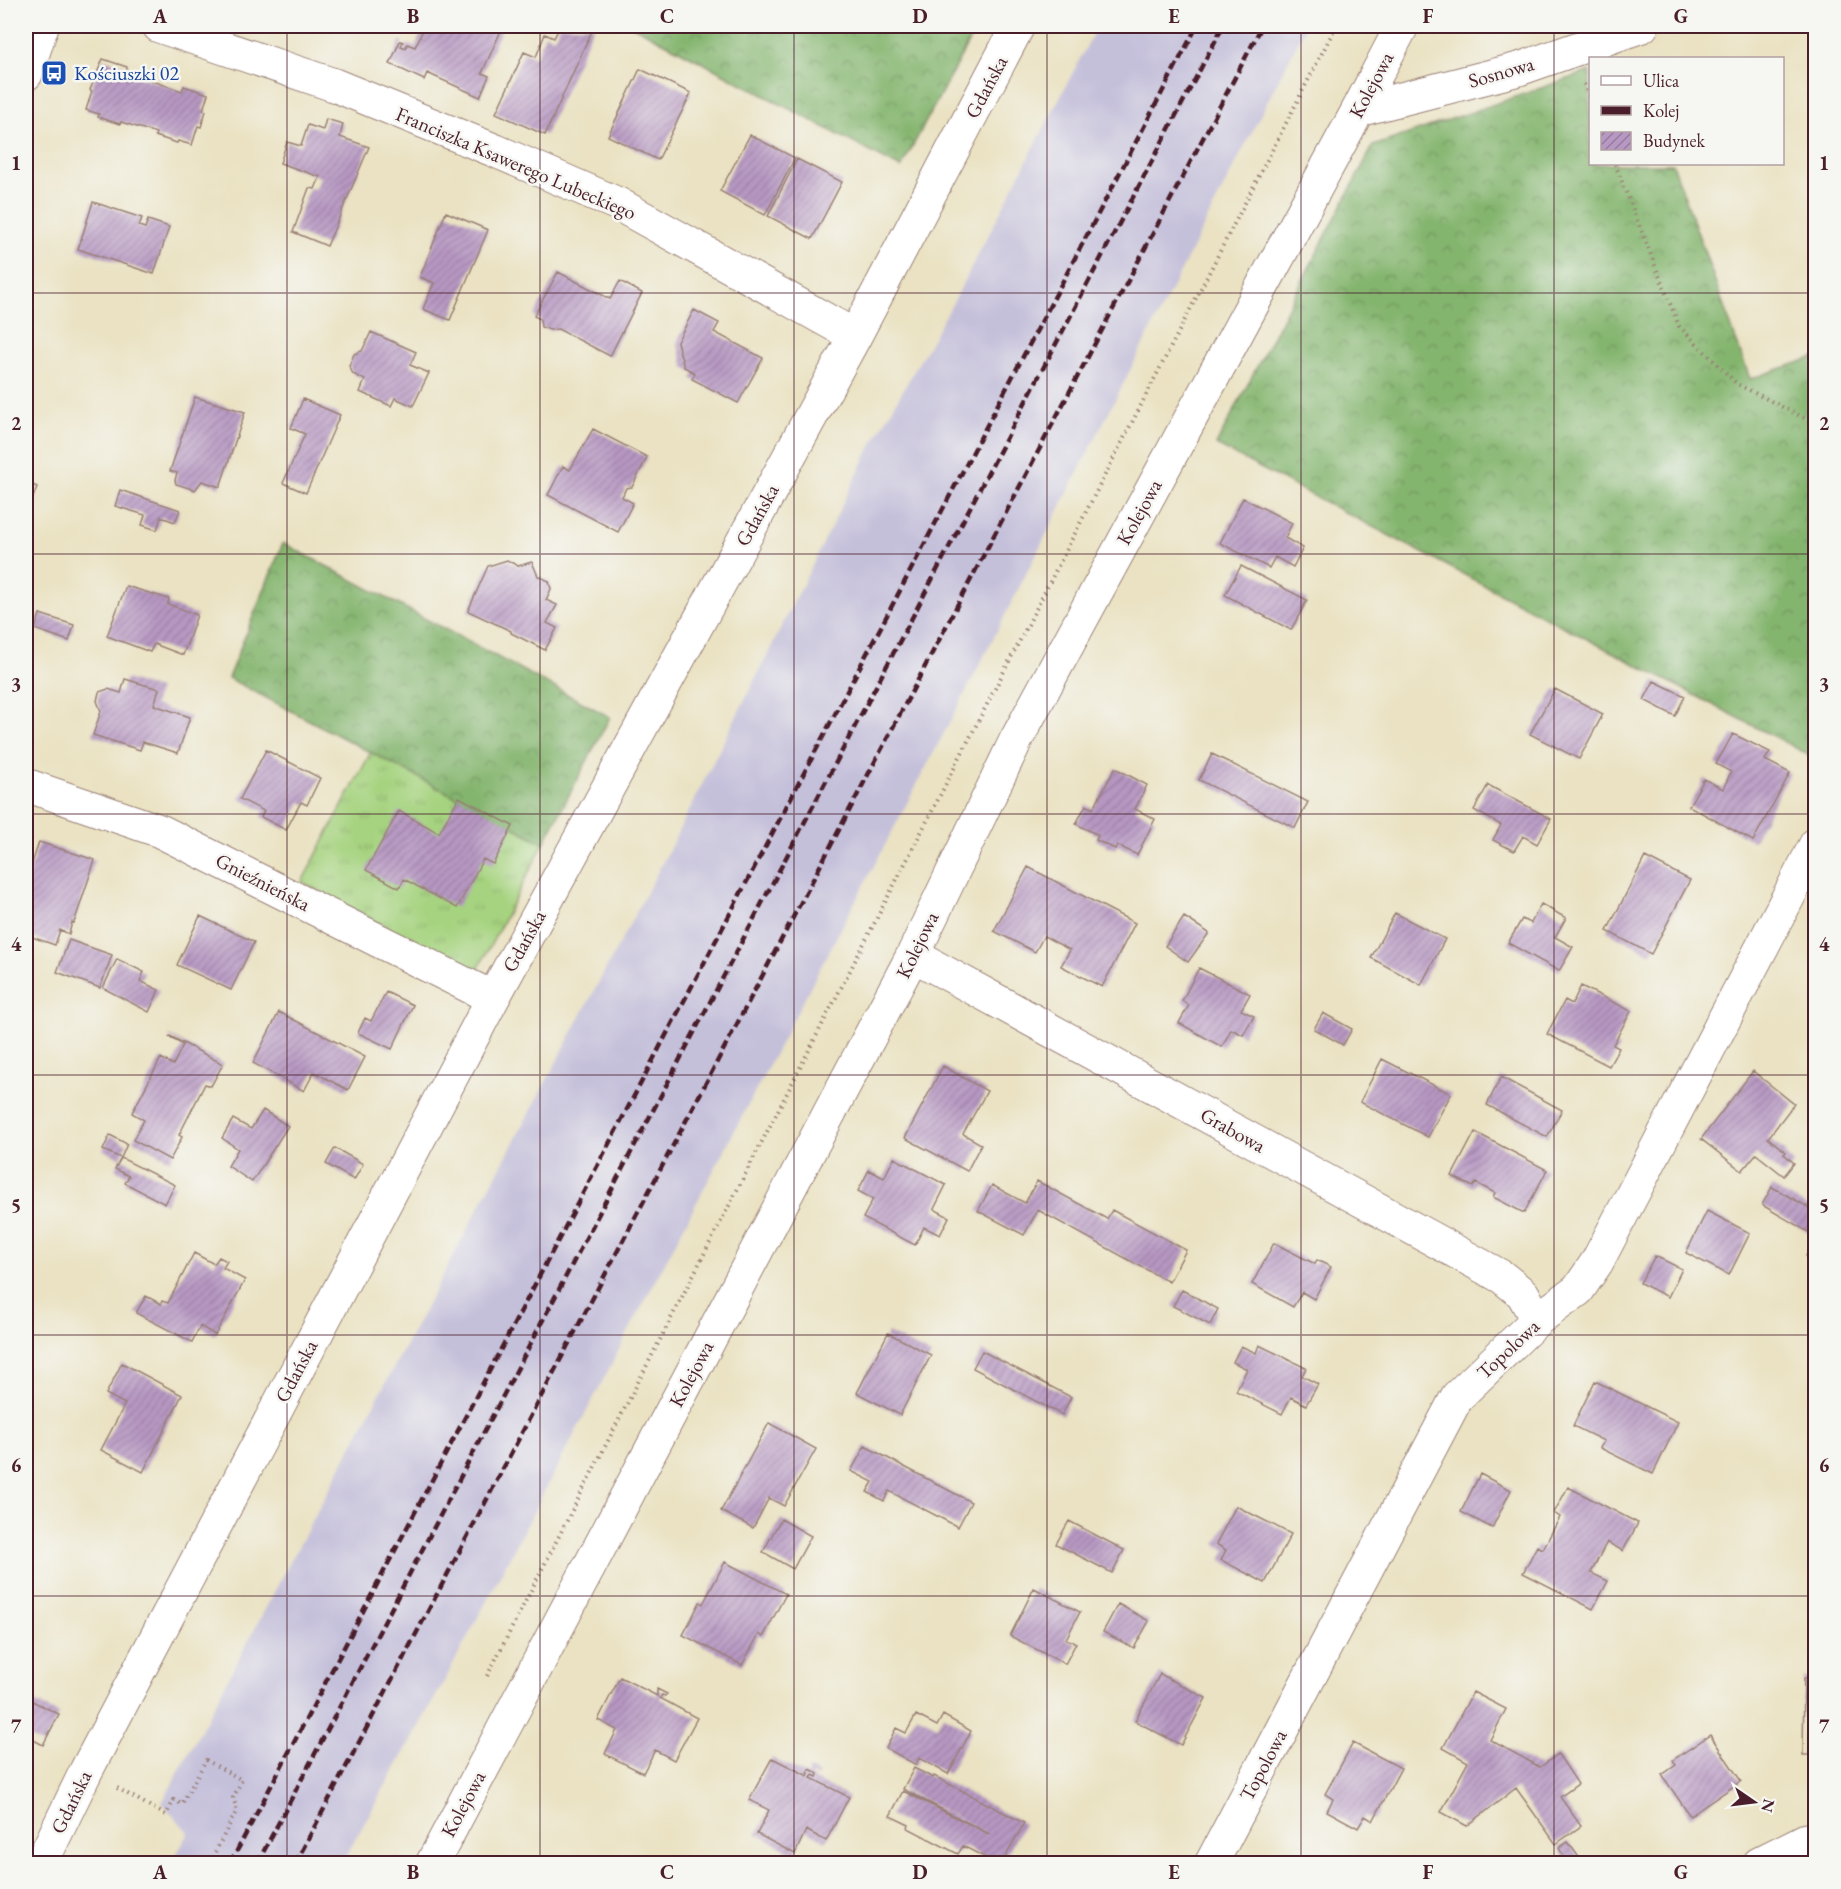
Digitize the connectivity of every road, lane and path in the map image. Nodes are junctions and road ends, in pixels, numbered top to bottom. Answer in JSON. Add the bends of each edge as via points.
{"nodes":[{"id":1,"x":42,"y":26,"type":"edge"},
{"id":2,"x":159,"y":26,"type":"edge"},
{"id":3,"x":1018,"y":26,"type":"edge"},
{"id":4,"x":1336,"y":26,"type":"edge"},
{"id":5,"x":1402,"y":26,"type":"edge"},
{"id":6,"x":1642,"y":26,"type":"edge"},
{"id":7,"x":26,"y":74,"type":"edge"},
{"id":8,"x":1358,"y":110,"type":"junction"},
{"id":9,"x":1615,"y":165,"type":"edge"},
{"id":10,"x":855,"y":336,"type":"junction"},
{"id":11,"x":1815,"y":424,"type":"edge"},
{"id":12,"x":26,"y":785,"type":"edge"},
{"id":13,"x":1815,"y":844,"type":"edge"},
{"id":14,"x":913,"y":955,"type":"junction"},
{"id":15,"x":493,"y":998,"type":"junction"},
{"id":16,"x":1537,"y":1320,"type":"junction"},
{"id":17,"x":484,"y":1682,"type":"dead end"},
{"id":18,"x":86,"y":1771,"type":"junction"},
{"id":19,"x":1815,"y":1840,"type":"edge"},
{"id":20,"x":399,"y":1845,"type":"dead end"},
{"id":21,"x":41,"y":1863,"type":"edge"},
{"id":22,"x":209,"y":1863,"type":"edge"},
{"id":23,"x":390,"y":1863,"type":"edge"},
{"id":24,"x":432,"y":1863,"type":"edge"},
{"id":25,"x":1212,"y":1863,"type":"edge"},
{"id":26,"x":1758,"y":1863,"type":"edge"}],
"edges":[{"from":1,"to":7,"type":"street"},
{"from":2,"to":10,"type":"street","name":"Franciszka Ksawerego Lubeckiego","via":[[334,85],[618,204]]},
{"from":3,"to":10,"type":"street","name":"Gdańska"},
{"from":4,"to":17,"type":"path"},
{"from":5,"to":8,"type":"street","name":"Kolejowa"},
{"from":6,"to":8,"type":"street","name":"Sosnowa","via":[[1519,69]]},
{"from":8,"to":14,"type":"street","name":"Kolejowa","via":[[1016,740]]},
{"from":9,"to":11,"type":"path","via":[[1679,326],[1737,384]]},
{"from":10,"to":15,"type":"street","name":"Gdańska"},
{"from":12,"to":15,"type":"street","name":"Gnieźnieńska","via":[[160,831]]},
{"from":13,"to":16,"type":"street","name":"Topolowa","via":[[1597,1262],[1578,1290]]},
{"from":14,"to":16,"type":"street","name":"Grabowa","via":[[1502,1277],[1523,1294]]},
{"from":14,"to":24,"type":"street","name":"Kolejowa"},
{"from":15,"to":18,"type":"street","name":"Gdańska"},
{"from":16,"to":25,"type":"street","name":"Topolowa","via":[[1456,1397]]},
{"from":18,"to":21,"type":"street","name":"Gdańska"},
{"from":18,"to":22,"type":"path","via":[[166,1815],[174,1800],[182,1804],[206,1760],[242,1780],[233,1798],[237,1810]]},
{"from":19,"to":26,"type":"street","via":[[1806,1840]]},
{"from":20,"to":23,"type":"path"}]}
